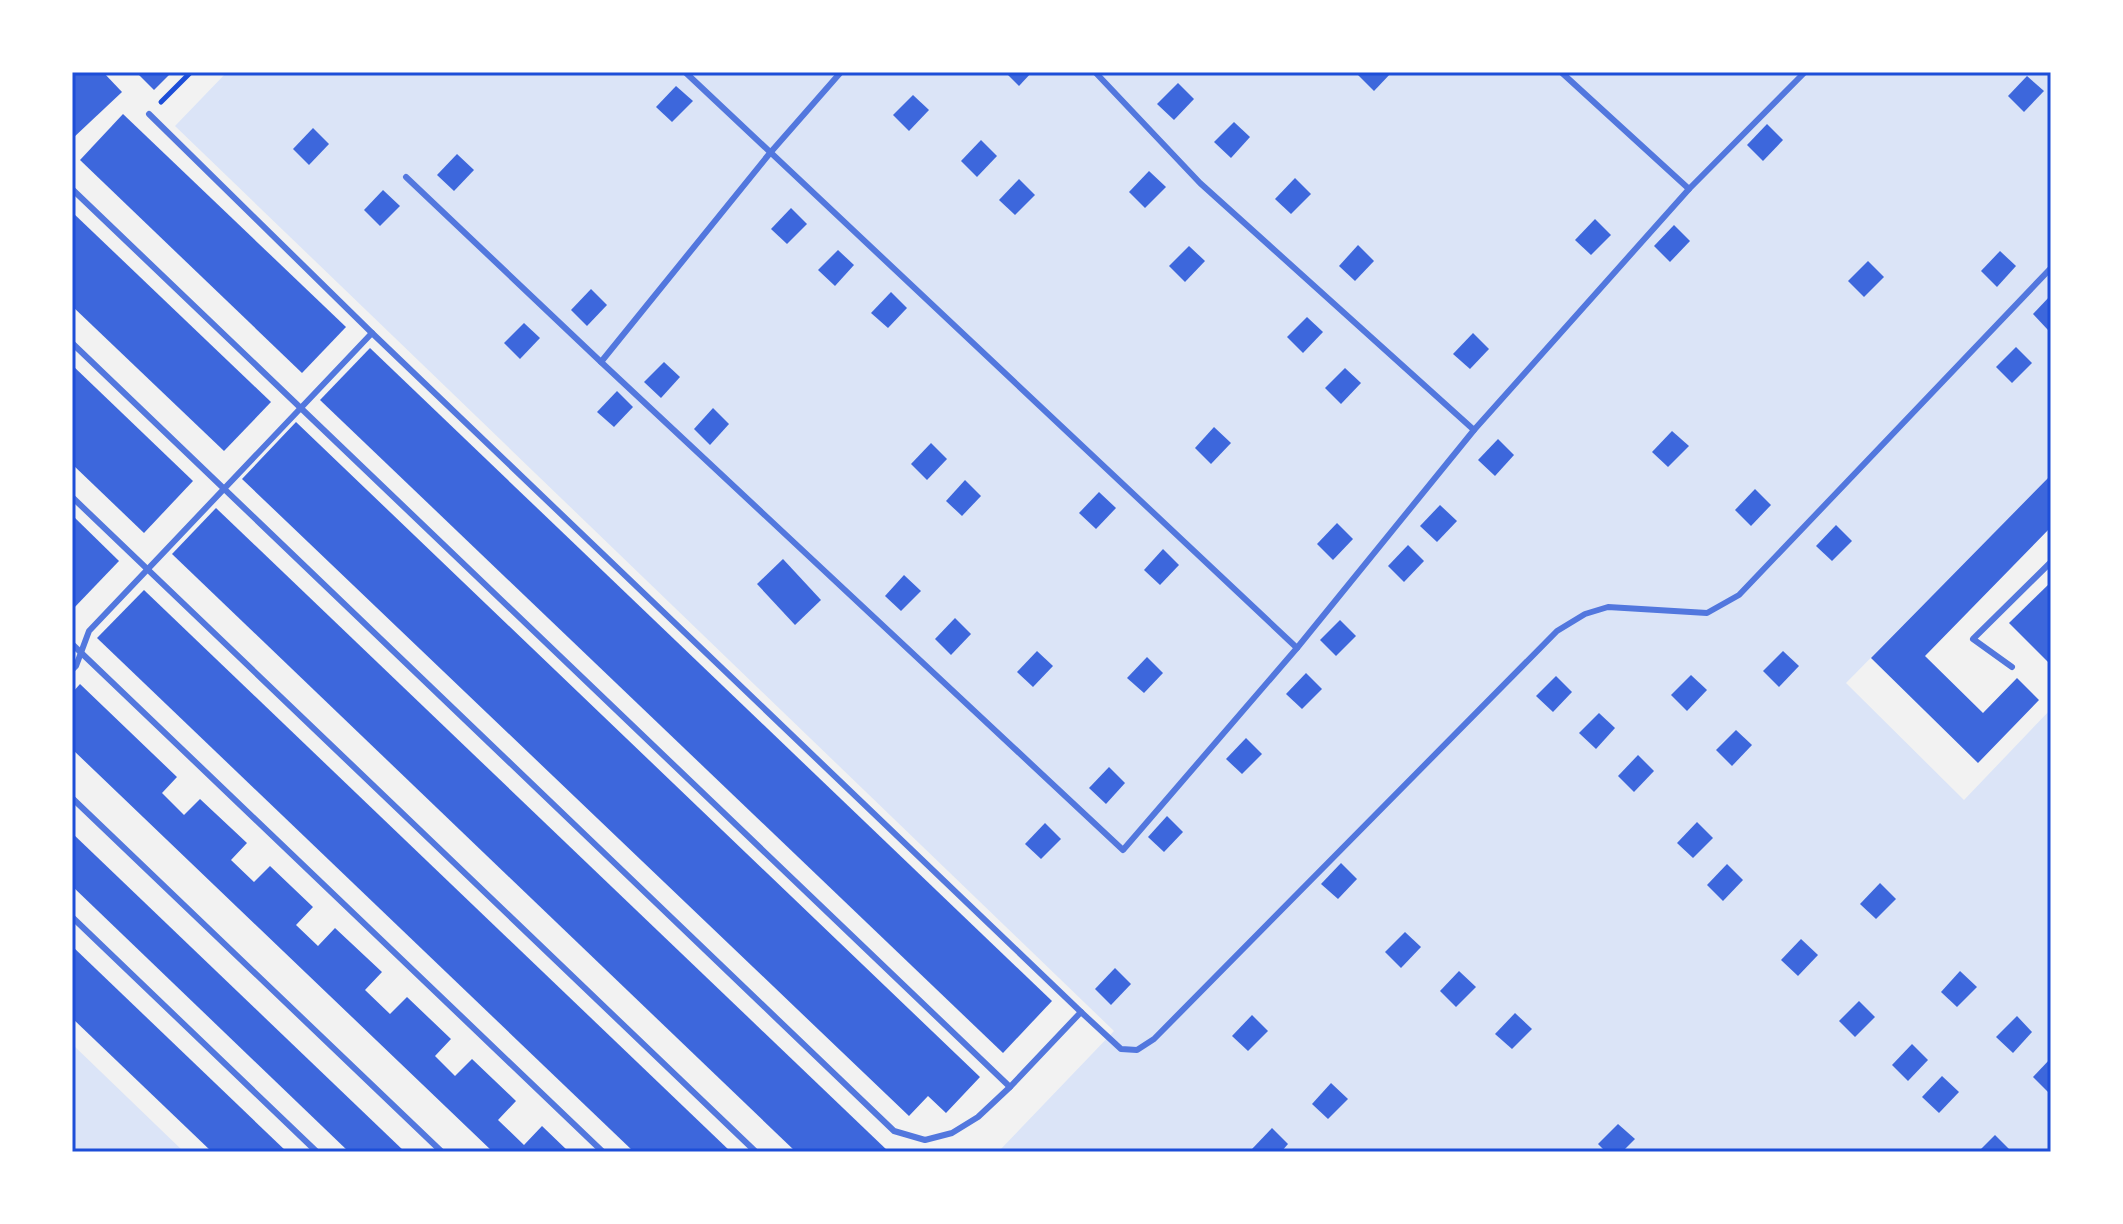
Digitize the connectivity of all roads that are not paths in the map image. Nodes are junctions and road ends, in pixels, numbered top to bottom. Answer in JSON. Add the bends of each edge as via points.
{"nodes":[{"id":1,"x":685,"y":72,"type":"edge"},
{"id":2,"x":841,"y":72,"type":"edge"},
{"id":3,"x":1095,"y":72,"type":"edge"},
{"id":4,"x":1561,"y":72,"type":"edge"},
{"id":5,"x":1805,"y":72,"type":"edge"},
{"id":6,"x":149,"y":114,"type":"road end"},
{"id":7,"x":770,"y":153,"type":"junction"},
{"id":8,"x":406,"y":177,"type":"dead end"},
{"id":9,"x":1689,"y":189,"type":"junction"},
{"id":10,"x":73,"y":190,"type":"edge"},
{"id":11,"x":2051,"y":268,"type":"edge"},
{"id":12,"x":372,"y":333,"type":"junction"},
{"id":13,"x":72,"y":343,"type":"edge"},
{"id":14,"x":601,"y":362,"type":"junction"},
{"id":15,"x":301,"y":408,"type":"junction"},
{"id":16,"x":1474,"y":430,"type":"junction"},
{"id":17,"x":224,"y":489,"type":"junction"},
{"id":18,"x":72,"y":497,"type":"edge"},
{"id":19,"x":2051,"y":562,"type":"edge"},
{"id":20,"x":148,"y":569,"type":"junction"},
{"id":21,"x":72,"y":644,"type":"edge"},
{"id":22,"x":1297,"y":648,"type":"junction"},
{"id":23,"x":81,"y":653,"type":"junction"},
{"id":24,"x":2012,"y":667,"type":"dead end"},
{"id":25,"x":72,"y":670,"type":"edge"},
{"id":26,"x":72,"y":798,"type":"edge"},
{"id":27,"x":72,"y":917,"type":"edge"},
{"id":28,"x":1081,"y":1012,"type":"junction"},
{"id":29,"x":1010,"y":1087,"type":"junction"},
{"id":30,"x":317,"y":1152,"type":"edge"},
{"id":31,"x":442,"y":1152,"type":"edge"},
{"id":32,"x":603,"y":1152,"type":"edge"},
{"id":33,"x":756,"y":1152,"type":"edge"}],
"edges":[{"from":1,"to":7,"type":"lane"},
{"from":2,"to":7,"type":"lane"},
{"from":3,"to":16,"type":"lane","via":[[1200,183]]},
{"from":4,"to":9,"type":"lane"},
{"from":5,"to":9,"type":"lane"},
{"from":6,"to":12,"type":"lane"},
{"from":7,"to":14,"type":"lane"},
{"from":7,"to":22,"type":"lane"},
{"from":8,"to":14,"type":"lane"},
{"from":9,"to":16,"type":"lane"},
{"from":10,"to":15,"type":"lane"},
{"from":11,"to":28,"type":"lane","via":[[1739,595],[1707,613],[1608,607],[1557,631],[1154,1039],[1137,1050],[1121,1049]]},
{"from":12,"to":15,"type":"lane"},
{"from":12,"to":28,"type":"lane"},
{"from":13,"to":17,"type":"lane"},
{"from":14,"to":22,"type":"lane","via":[[1123,850]]},
{"from":15,"to":17,"type":"lane"},
{"from":15,"to":29,"type":"lane"},
{"from":16,"to":22,"type":"lane"},
{"from":17,"to":20,"type":"lane"},
{"from":17,"to":29,"type":"lane","via":[[894,1131],[925,1140],[952,1133]]},
{"from":18,"to":20,"type":"lane"},
{"from":19,"to":24,"type":"lane","via":[[1973,639]]},
{"from":20,"to":23,"type":"lane","via":[[89,631]]},
{"from":20,"to":33,"type":"lane"},
{"from":21,"to":23,"type":"lane"},
{"from":23,"to":25,"type":"lane"},
{"from":23,"to":32,"type":"lane"},
{"from":26,"to":31,"type":"lane"},
{"from":27,"to":30,"type":"lane"},
{"from":28,"to":29,"type":"lane"}]}
